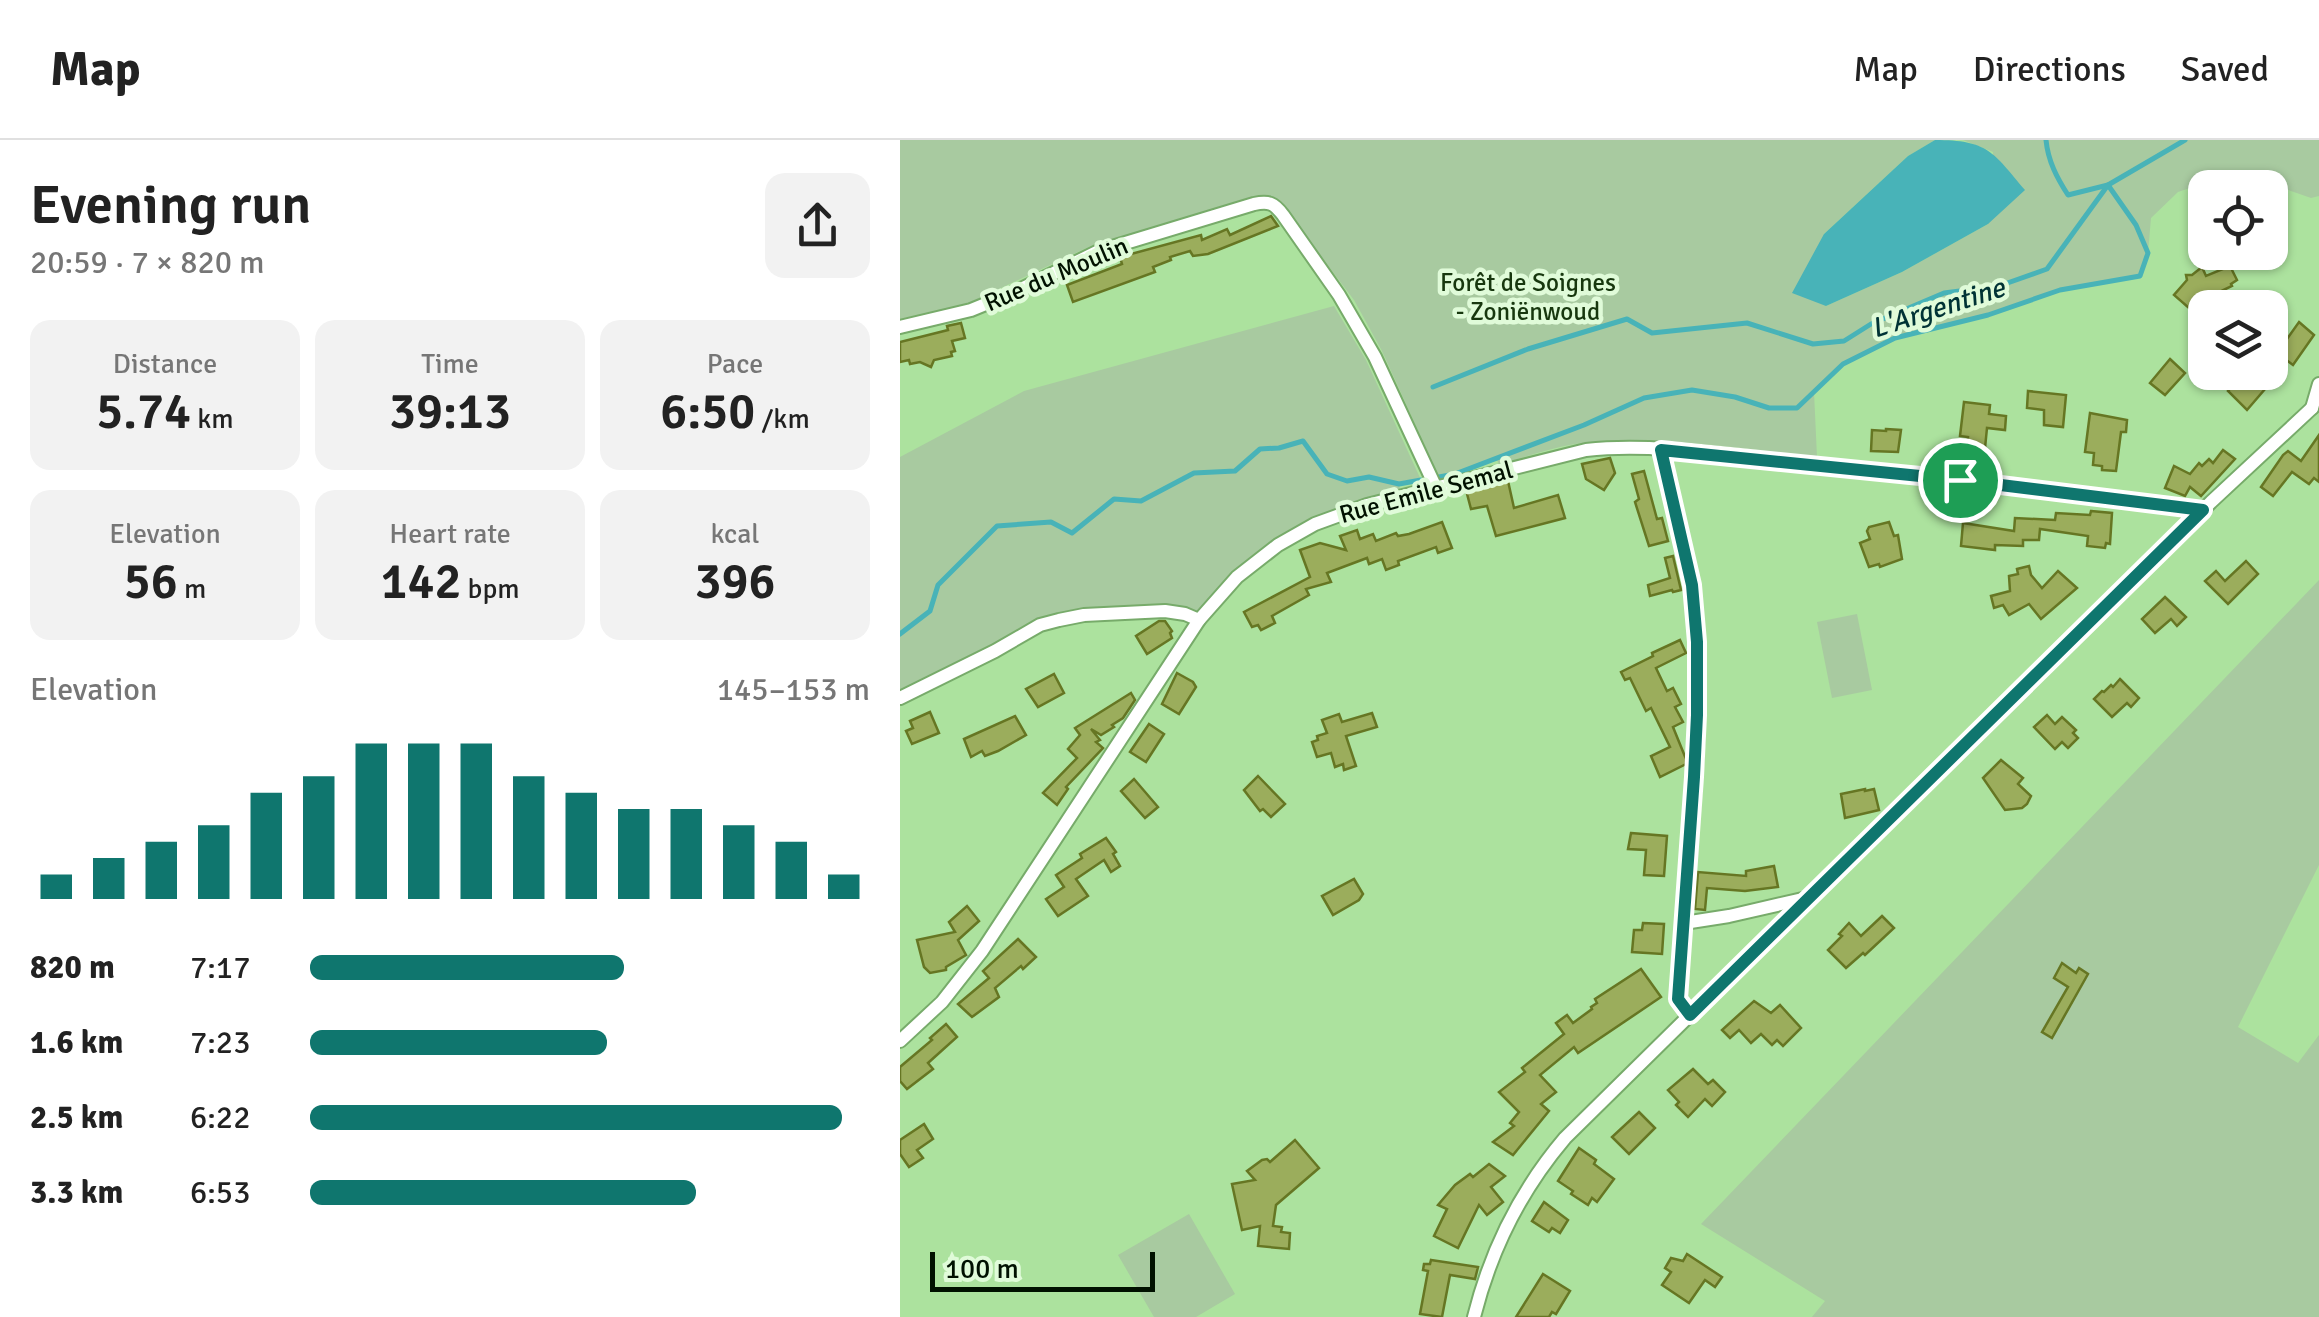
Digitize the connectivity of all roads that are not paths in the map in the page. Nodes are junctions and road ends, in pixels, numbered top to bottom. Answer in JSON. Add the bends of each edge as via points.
{"nodes":[{"id":1,"x":900,"y":327,"type":"edge"},
{"id":2,"x":2319,"y":384,"type":"edge"},
{"id":3,"x":2316,"y":409,"type":"edge"},
{"id":4,"x":1661,"y":450,"type":"junction"},
{"id":5,"x":1436,"y":488,"type":"junction"},
{"id":6,"x":2203,"y":510,"type":"junction"},
{"id":7,"x":1199,"y":620,"type":"junction"},
{"id":8,"x":900,"y":698,"type":"edge"},
{"id":9,"x":1807,"y":898,"type":"junction"},
{"id":10,"x":1684,"y":923,"type":"junction"},
{"id":11,"x":1690,"y":1015,"type":"junction"},
{"id":12,"x":900,"y":1041,"type":"edge"},
{"id":13,"x":1474,"y":1317,"type":"edge"}],
"edges":[{"from":1,"to":5,"type":"street","name":"Rue du Moulin","via":[[970,310],[1099,251],[1254,204],[1275,204],[1375,357]]},
{"from":2,"to":3,"type":"street"},
{"from":3,"to":6,"type":"street"},
{"from":4,"to":5,"type":"street","name":"Rue Emile Semal","via":[[1586,450]]},
{"from":4,"to":6,"type":"street","name":"Rue Emile Semal"},
{"from":4,"to":10,"type":"street","via":[[1692,585],[1697,642]]},
{"from":5,"to":7,"type":"street","name":"Rue Emile Semal","via":[[1315,524],[1237,578]]},
{"from":6,"to":9,"type":"street"},
{"from":7,"to":8,"type":"street","via":[[1165,611],[1059,620]]},
{"from":7,"to":12,"type":"street","name":"Rue Emile Semal","via":[[982,951]]},
{"from":9,"to":10,"type":"street"},
{"from":9,"to":11,"type":"street"},
{"from":10,"to":11,"type":"street","via":[[1678,999]]},
{"from":11,"to":13,"type":"street","via":[[1543,1164],[1496,1245]]}]}
